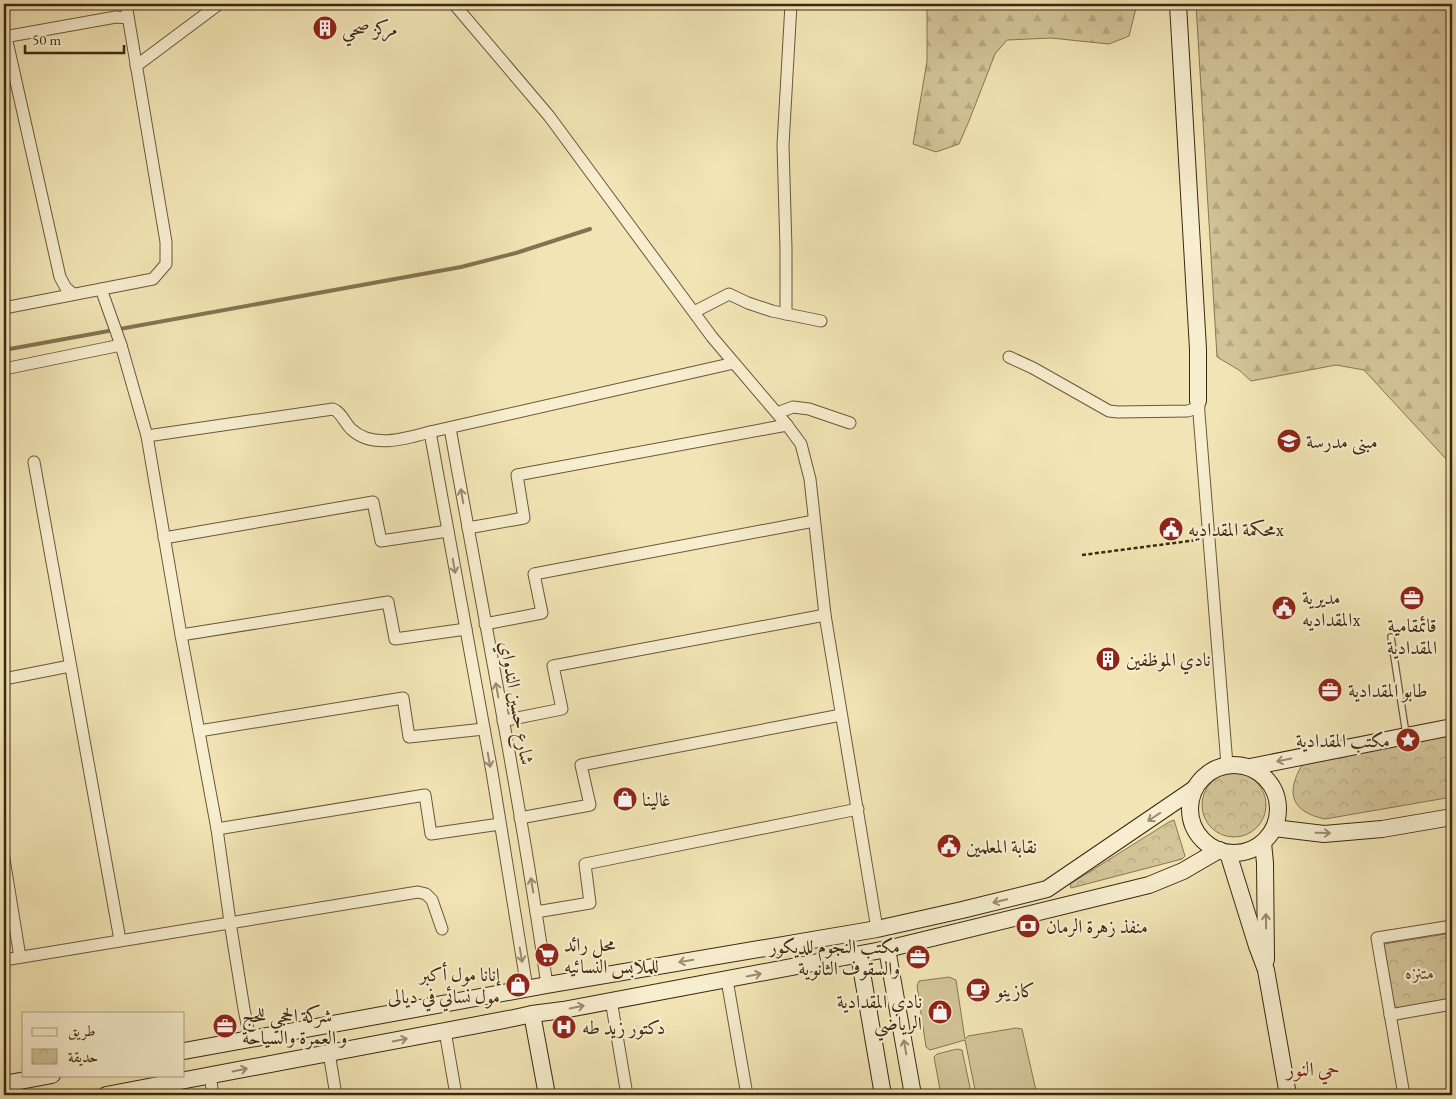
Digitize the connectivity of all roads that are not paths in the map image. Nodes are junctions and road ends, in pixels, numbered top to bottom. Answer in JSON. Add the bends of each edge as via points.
{"nodes":[{"id":1,"x":126,"y":4,"type":"edge"},
{"id":2,"x":219,"y":4,"type":"edge"},
{"id":3,"x":454,"y":4,"type":"edge"},
{"id":4,"x":790,"y":4,"type":"edge"},
{"id":5,"x":1178,"y":4,"type":"edge"},
{"id":6,"x":128,"y":18,"type":"junction"},
{"id":7,"x":5,"y":37,"type":"edge"},
{"id":8,"x":136,"y":66,"type":"junction"},
{"id":9,"x":101,"y":289,"type":"junction"},
{"id":10,"x":73,"y":294,"type":"junction"},
{"id":11,"x":4,"y":308,"type":"edge"},
{"id":12,"x":694,"y":312,"type":"junction"},
{"id":13,"x":786,"y":314,"type":"junction"},
{"id":14,"x":821,"y":321,"type":"dead end"},
{"id":15,"x":121,"y":345,"type":"junction"},
{"id":16,"x":1009,"y":357,"type":"dead end"},
{"id":17,"x":734,"y":363,"type":"junction"},
{"id":18,"x":4,"y":369,"type":"edge"},
{"id":19,"x":1199,"y":404,"type":"junction"},
{"id":20,"x":777,"y":413,"type":"junction"},
{"id":21,"x":850,"y":423,"type":"dead end"},
{"id":22,"x":787,"y":425,"type":"junction"},
{"id":23,"x":450,"y":428,"type":"junction"},
{"id":24,"x":430,"y":432,"type":"junction"},
{"id":25,"x":147,"y":436,"type":"junction"},
{"id":26,"x":34,"y":462,"type":"dead end"},
{"id":27,"x":814,"y":521,"type":"junction"},
{"id":28,"x":468,"y":528,"type":"junction"},
{"id":29,"x":448,"y":532,"type":"junction"},
{"id":30,"x":164,"y":538,"type":"junction"},
{"id":31,"x":825,"y":615,"type":"junction"},
{"id":32,"x":485,"y":624,"type":"junction"},
{"id":33,"x":466,"y":629,"type":"junction"},
{"id":34,"x":181,"y":635,"type":"junction"},
{"id":35,"x":1391,"y":637,"type":"dead end"},
{"id":36,"x":70,"y":666,"type":"junction"},
{"id":37,"x":4,"y":679,"type":"edge"},
{"id":38,"x":841,"y":715,"type":"junction"},
{"id":39,"x":503,"y":721,"type":"junction"},
{"id":40,"x":1452,"y":727,"type":"edge"},
{"id":41,"x":484,"y":729,"type":"junction"},
{"id":42,"x":199,"y":731,"type":"junction"},
{"id":43,"x":1407,"y":736,"type":"junction"},
{"id":44,"x":1227,"y":765,"type":"junction"},
{"id":45,"x":1250,"y":767,"type":"junction"},
{"id":46,"x":1194,"y":789,"type":"junction"},
{"id":47,"x":858,"y":809,"type":"junction"},
{"id":48,"x":1452,"y":817,"type":"edge"},
{"id":49,"x":520,"y":818,"type":"junction"},
{"id":50,"x":500,"y":824,"type":"junction"},
{"id":51,"x":1274,"y":828,"type":"junction"},
{"id":52,"x":217,"y":829,"type":"junction"},
{"id":53,"x":1263,"y":843,"type":"junction"},
{"id":54,"x":1223,"y":851,"type":"junction"},
{"id":55,"x":4,"y":859,"type":"edge"},
{"id":56,"x":536,"y":912,"type":"junction"},
{"id":57,"x":230,"y":922,"type":"junction"},
{"id":58,"x":1452,"y":926,"type":"edge"},
{"id":59,"x":442,"y":929,"type":"dead end"},
{"id":60,"x":877,"y":929,"type":"junction"},
{"id":61,"x":120,"y":940,"type":"junction"},
{"id":62,"x":887,"y":949,"type":"junction"},
{"id":63,"x":859,"y":955,"type":"junction"},
{"id":64,"x":20,"y":958,"type":"junction"},
{"id":65,"x":4,"y":960,"type":"edge"},
{"id":66,"x":1266,"y":970,"type":"junction"},
{"id":67,"x":727,"y":980,"type":"junction"},
{"id":68,"x":547,"y":985,"type":"junction"},
{"id":69,"x":527,"y":988,"type":"junction"},
{"id":70,"x":611,"y":1000,"type":"junction"},
{"id":71,"x":1452,"y":1004,"type":"edge"},
{"id":72,"x":532,"y":1014,"type":"junction"},
{"id":73,"x":1390,"y":1015,"type":"junction"},
{"id":74,"x":445,"y":1031,"type":"junction"},
{"id":75,"x":250,"y":1039,"type":"junction"},
{"id":76,"x":185,"y":1051,"type":"edge"},
{"id":77,"x":329,"y":1053,"type":"junction"},
{"id":78,"x":210,"y":1075,"type":"junction"},
{"id":79,"x":47,"y":1076,"type":"edge"},
{"id":80,"x":4,"y":1084,"type":"edge"},
{"id":81,"x":106,"y":1095,"type":"edge"},
{"id":82,"x":213,"y":1095,"type":"edge"},
{"id":83,"x":336,"y":1095,"type":"edge"},
{"id":84,"x":456,"y":1095,"type":"edge"},
{"id":85,"x":547,"y":1095,"type":"edge"},
{"id":86,"x":627,"y":1095,"type":"edge"},
{"id":87,"x":747,"y":1095,"type":"edge"},
{"id":88,"x":883,"y":1095,"type":"edge"},
{"id":89,"x":913,"y":1095,"type":"edge"},
{"id":90,"x":1288,"y":1095,"type":"edge"},
{"id":91,"x":1404,"y":1095,"type":"edge"}],
"edges":[{"from":1,"to":6,"type":"street"},
{"from":2,"to":8,"type":"street"},
{"from":3,"to":12,"type":"street","via":[[549,116]]},
{"from":4,"to":13,"type":"street","via":[[783,145]]},
{"from":5,"to":19,"type":"main road"},
{"from":6,"to":7,"type":"street","via":[[116,17]]},
{"from":6,"to":8,"type":"street"},
{"from":7,"to":10,"type":"street","via":[[60,277]]},
{"from":8,"to":9,"type":"street","via":[[166,242],[166,264],[153,279]]},
{"from":9,"to":10,"type":"street"},
{"from":9,"to":15,"type":"street"},
{"from":10,"to":11,"type":"street"},
{"from":12,"to":13,"type":"street","via":[[729,294]]},
{"from":12,"to":17,"type":"street"},
{"from":13,"to":14,"type":"street"},
{"from":15,"to":18,"type":"street"},
{"from":15,"to":25,"type":"street"},
{"from":16,"to":19,"type":"street","via":[[1109,410],[1188,410]]},
{"from":17,"to":20,"type":"street"},
{"from":17,"to":23,"type":"street"},
{"from":19,"to":44,"type":"street"},
{"from":20,"to":21,"type":"street","via":[[793,408],[809,409]]},
{"from":20,"to":22,"type":"street"},
{"from":22,"to":27,"type":"street","via":[[801,444],[810,479]]},
{"from":22,"to":28,"type":"street","via":[[517,475],[524,518]]},
{"from":23,"to":24,"type":"street"},
{"from":28,"to":23,"type":"street","name":"شارع حسين الندواي","one_way":true},
{"from":24,"to":25,"type":"street","via":[[403,439],[375,440],[355,433],[333,409]]},
{"from":24,"to":29,"type":"street","name":"شارع حسين الندواي"},
{"from":25,"to":30,"type":"street"},
{"from":26,"to":36,"type":"street"},
{"from":27,"to":31,"type":"street"},
{"from":27,"to":32,"type":"street","via":[[534,574],[542,613]]},
{"from":28,"to":32,"type":"street","name":"شارع حسين الندواي"},
{"from":29,"to":30,"type":"street","via":[[381,541],[373,502]]},
{"from":29,"to":33,"type":"street","name":"شارع حسين الندواي","one_way":true},
{"from":30,"to":34,"type":"street"},
{"from":31,"to":38,"type":"street"},
{"from":31,"to":39,"type":"street","via":[[553,666],[562,709]]},
{"from":39,"to":32,"type":"street","name":"شارع حسين الندواي","one_way":true},
{"from":33,"to":34,"type":"street","via":[[395,640],[388,602]]},
{"from":33,"to":41,"type":"street","name":"شارع حسين الندواي"},
{"from":34,"to":42,"type":"street"},
{"from":35,"to":43,"type":"lane"},
{"from":36,"to":37,"type":"street"},
{"from":36,"to":61,"type":"street"},
{"from":38,"to":47,"type":"street"},
{"from":38,"to":49,"type":"street","via":[[581,764],[590,805]]},
{"from":39,"to":49,"type":"street","name":"شارع حسين الندواي"},
{"from":40,"to":43,"type":"main road"},
{"from":41,"to":42,"type":"street","via":[[409,738],[403,698]]},
{"from":41,"to":50,"type":"street","name":"شارع حسين الندواي","one_way":true},
{"from":42,"to":52,"type":"street"},
{"from":43,"to":45,"type":"main road","one_way":true},
{"from":44,"to":45,"type":"main road"},
{"from":44,"to":46,"type":"main road","via":[[1206,775]]},
{"from":45,"to":51,"type":"main road","via":[[1266,777],[1276,792],[1279,811]]},
{"from":46,"to":54,"type":"main road","via":[[1190,807],[1193,825],[1203,840]]},
{"from":46,"to":60,"type":"main road","one_way":true,"via":[[1047,889]]},
{"from":47,"to":56,"type":"street","via":[[585,864],[590,903]]},
{"from":47,"to":60,"type":"street"},
{"from":51,"to":48,"type":"main road","one_way":true,"via":[[1324,834],[1382,829]]},
{"from":56,"to":49,"type":"street","name":"شارع حسين الندواي","one_way":true},
{"from":50,"to":52,"type":"street","via":[[431,834],[425,795]]},
{"from":50,"to":69,"type":"street","name":"شارع حسين الندواي","one_way":true},
{"from":51,"to":53,"type":"main road"},
{"from":52,"to":57,"type":"street"},
{"from":53,"to":54,"type":"main road","via":[[1246,851]]},
{"from":66,"to":53,"type":"main road","one_way":true},
{"from":54,"to":62,"type":"main road","via":[[1149,885]]},
{"from":54,"to":66,"type":"main road"},
{"from":55,"to":64,"type":"street"},
{"from":56,"to":68,"type":"street","name":"شارع حسين الندواي"},
{"from":57,"to":59,"type":"street","via":[[418,892],[432,900]]},
{"from":57,"to":61,"type":"street"},
{"from":57,"to":75,"type":"street"},
{"from":58,"to":73,"type":"street","via":[[1377,938]]},
{"from":60,"to":68,"type":"main road","one_way":true},
{"from":61,"to":64,"type":"street"},
{"from":62,"to":63,"type":"main road"},
{"from":89,"to":62,"type":"main road","one_way":true},
{"from":67,"to":63,"type":"main road","one_way":true},
{"from":63,"to":88,"type":"main road"},
{"from":64,"to":65,"type":"street"},
{"from":66,"to":90,"type":"main road"},
{"from":67,"to":70,"type":"main road"},
{"from":67,"to":87,"type":"street"},
{"from":68,"to":69,"type":"main road"},
{"from":69,"to":75,"type":"main road"},
{"from":72,"to":70,"type":"main road","one_way":true},
{"from":70,"to":86,"type":"street"},
{"from":71,"to":73,"type":"street"},
{"from":72,"to":74,"type":"main road"},
{"from":72,"to":85,"type":"main road"},
{"from":73,"to":91,"type":"street"},
{"from":77,"to":74,"type":"main road","one_way":true},
{"from":74,"to":84,"type":"street"},
{"from":75,"to":76,"type":"main road"},
{"from":78,"to":77,"type":"main road","one_way":true},
{"from":77,"to":83,"type":"street"},
{"from":78,"to":81,"type":"main road"},
{"from":78,"to":82,"type":"street"},
{"from":79,"to":80,"type":"main road"}]}
